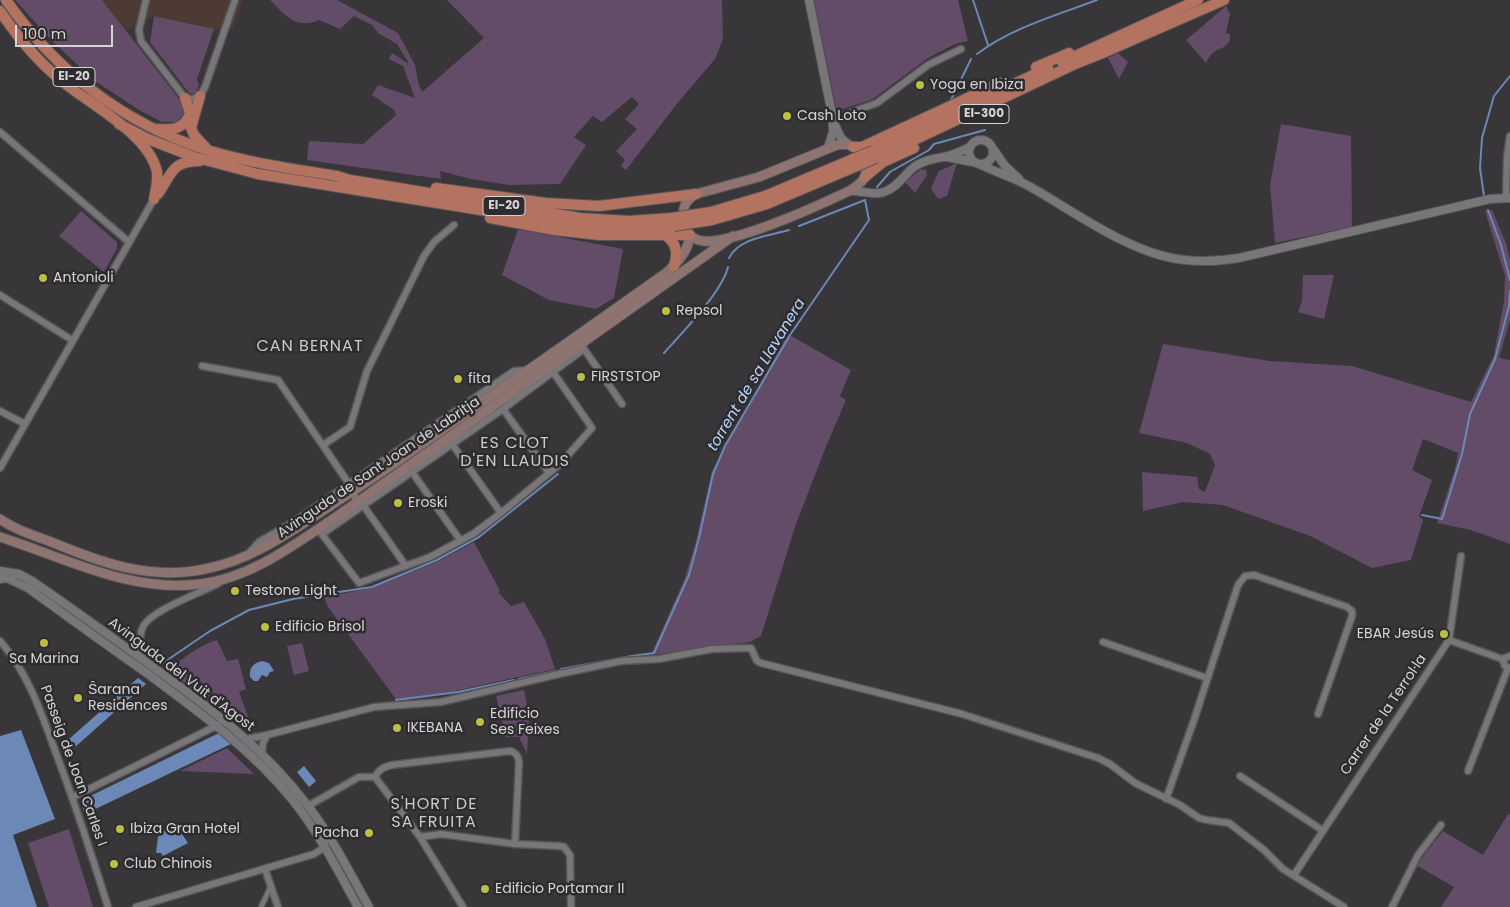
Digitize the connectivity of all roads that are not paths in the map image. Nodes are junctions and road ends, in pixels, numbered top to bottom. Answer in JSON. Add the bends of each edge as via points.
{"nodes":[{"id":1,"x":6,"y":0,"type":"edge"},
{"id":2,"x":146,"y":0,"type":"edge"},
{"id":3,"x":235,"y":0,"type":"edge"},
{"id":4,"x":810,"y":0,"type":"edge"},
{"id":5,"x":1198,"y":0,"type":"edge"},
{"id":6,"x":1224,"y":0,"type":"edge"},
{"id":7,"x":0,"y":11,"type":"edge"},
{"id":8,"x":1128,"y":31,"type":"junction"},
{"id":9,"x":961,"y":48,"type":"dead end"},
{"id":10,"x":1105,"y":52,"type":"junction"},
{"id":11,"x":200,"y":96,"type":"junction"},
{"id":12,"x":185,"y":98,"type":"junction"},
{"id":13,"x":833,"y":119,"type":"junction"},
{"id":14,"x":120,"y":124,"type":"junction"},
{"id":15,"x":154,"y":129,"type":"junction"},
{"id":16,"x":0,"y":132,"type":"edge"},
{"id":17,"x":1510,"y":136,"type":"edge"},
{"id":18,"x":851,"y":146,"type":"junction"},
{"id":19,"x":970,"y":147,"type":"junction"},
{"id":20,"x":828,"y":148,"type":"junction"},
{"id":21,"x":993,"y":149,"type":"junction"},
{"id":22,"x":209,"y":150,"type":"junction"},
{"id":23,"x":874,"y":154,"type":"junction"},
{"id":24,"x":945,"y":157,"type":"junction"},
{"id":25,"x":205,"y":161,"type":"junction"},
{"id":26,"x":973,"y":162,"type":"junction"},
{"id":27,"x":981,"y":165,"type":"junction"},
{"id":28,"x":337,"y":176,"type":"junction"},
{"id":29,"x":864,"y":178,"type":"junction"},
{"id":30,"x":1026,"y":185,"type":"junction"},
{"id":31,"x":344,"y":189,"type":"junction"},
{"id":32,"x":849,"y":191,"type":"junction"},
{"id":33,"x":696,"y":194,"type":"junction"},
{"id":34,"x":873,"y":194,"type":"junction"},
{"id":35,"x":1508,"y":197,"type":"edge"},
{"id":36,"x":154,"y":198,"type":"junction"},
{"id":37,"x":673,"y":222,"type":"junction"},
{"id":38,"x":454,"y":225,"type":"dead end"},
{"id":39,"x":665,"y":235,"type":"junction"},
{"id":40,"x":690,"y":235,"type":"junction"},
{"id":41,"x":733,"y":236,"type":"junction"},
{"id":42,"x":129,"y":242,"type":"junction"},
{"id":43,"x":674,"y":266,"type":"junction"},
{"id":44,"x":0,"y":295,"type":"edge"},
{"id":45,"x":72,"y":340,"type":"junction"},
{"id":46,"x":582,"y":347,"type":"junction"},
{"id":47,"x":202,"y":366,"type":"dead end"},
{"id":48,"x":553,"y":372,"type":"junction"},
{"id":49,"x":622,"y":404,"type":"dead end"},
{"id":50,"x":503,"y":409,"type":"junction"},
{"id":51,"x":0,"y":411,"type":"edge"},
{"id":52,"x":25,"y":424,"type":"junction"},
{"id":53,"x":452,"y":444,"type":"junction"},
{"id":54,"x":323,"y":445,"type":"junction"},
{"id":55,"x":0,"y":468,"type":"edge"},
{"id":56,"x":412,"y":472,"type":"junction"},
{"id":57,"x":549,"y":473,"type":"junction"},
{"id":58,"x":351,"y":487,"type":"junction"},
{"id":59,"x":360,"y":504,"type":"junction"},
{"id":60,"x":501,"y":513,"type":"junction"},
{"id":61,"x":0,"y":519,"type":"edge"},
{"id":62,"x":320,"y":531,"type":"junction"},
{"id":63,"x":0,"y":537,"type":"edge"},
{"id":64,"x":460,"y":540,"type":"junction"},
{"id":65,"x":1461,"y":556,"type":"dead end"},
{"id":66,"x":406,"y":566,"type":"junction"},
{"id":67,"x":0,"y":571,"type":"edge"},
{"id":68,"x":0,"y":578,"type":"edge"},
{"id":69,"x":224,"y":580,"type":"junction"},
{"id":70,"x":1449,"y":640,"type":"junction"},
{"id":71,"x":0,"y":641,"type":"edge"},
{"id":72,"x":1103,"y":642,"type":"dead end"},
{"id":73,"x":1510,"y":656,"type":"edge"},
{"id":74,"x":142,"y":659,"type":"junction"},
{"id":75,"x":1502,"y":659,"type":"junction"},
{"id":76,"x":1509,"y":668,"type":"edge"},
{"id":77,"x":1207,"y":678,"type":"junction"},
{"id":78,"x":1318,"y":714,"type":"dead end"},
{"id":79,"x":218,"y":725,"type":"junction"},
{"id":80,"x":267,"y":735,"type":"junction"},
{"id":81,"x":246,"y":739,"type":"junction"},
{"id":82,"x":262,"y":753,"type":"junction"},
{"id":83,"x":1468,"y":771,"type":"dead end"},
{"id":84,"x":1240,"y":776,"type":"dead end"},
{"id":85,"x":375,"y":777,"type":"junction"},
{"id":86,"x":73,"y":797,"type":"junction"},
{"id":87,"x":1166,"y":799,"type":"junction"},
{"id":88,"x":308,"y":806,"type":"junction"},
{"id":89,"x":1440,"y":825,"type":"dead end"},
{"id":90,"x":1322,"y":830,"type":"junction"},
{"id":91,"x":326,"y":831,"type":"junction"},
{"id":92,"x":420,"y":837,"type":"junction"},
{"id":93,"x":515,"y":844,"type":"junction"},
{"id":94,"x":325,"y":847,"type":"junction"},
{"id":95,"x":265,"y":869,"type":"junction"},
{"id":96,"x":1294,"y":875,"type":"junction"},
{"id":97,"x":271,"y":886,"type":"junction"},
{"id":98,"x":108,"y":907,"type":"edge"},
{"id":99,"x":136,"y":907,"type":"edge"},
{"id":100,"x":261,"y":907,"type":"edge"},
{"id":101,"x":278,"y":907,"type":"edge"},
{"id":102,"x":358,"y":907,"type":"edge"},
{"id":103,"x":369,"y":907,"type":"edge"},
{"id":104,"x":463,"y":907,"type":"edge"},
{"id":105,"x":571,"y":907,"type":"edge"},
{"id":106,"x":1344,"y":907,"type":"edge"},
{"id":107,"x":1392,"y":907,"type":"edge"}],
"edges":[{"from":1,"to":15,"type":"highway","number":"EI-20","via":[[26,27],[66,69],[101,98]]},
{"from":2,"to":12,"type":"street","via":[[139,30],[141,40]]},
{"from":3,"to":11,"type":"street"},
{"from":4,"to":13,"type":"street"},
{"from":5,"to":8,"type":"highway","number":"EI-300"},
{"from":6,"to":10,"type":"highway","number":"EI-300"},
{"from":7,"to":14,"type":"highway","number":"EI-20","via":[[57,77]]},
{"from":8,"to":18,"type":"highway","number":"EI-300","via":[[1093,42],[862,147]]},
{"from":8,"to":23,"type":"highway","number":"EI-20"},
{"from":9,"to":13,"type":"street","via":[[928,64],[877,103]]},
{"from":10,"to":23,"type":"highway","number":"EI-20"},
{"from":10,"to":29,"type":"highway","number":"EI-300","via":[[883,162]]},
{"from":11,"to":12,"type":"street","via":[[192,100]]},
{"from":11,"to":22,"type":"highway","via":[[190,128],[197,140]]},
{"from":12,"to":15,"type":"highway","via":[[190,113],[184,125],[173,129]]},
{"from":13,"to":18,"type":"street","via":[[842,138]]},
{"from":13,"to":20,"type":"street"},
{"from":14,"to":25,"type":"highway","number":"EI-20","via":[[157,143]]},
{"from":14,"to":36,"type":"highway","via":[[137,138],[153,160],[158,182]]},
{"from":15,"to":22,"type":"highway","number":"EI-20"},
{"from":16,"to":42,"type":"street"},
{"from":17,"to":35,"type":"street","via":[[1506,157]]},
{"from":18,"to":20,"type":"main road","number":"EI-300"},
{"from":18,"to":29,"type":"main road","via":[[865,163]]},
{"from":19,"to":21,"type":"street","via":[[982,140]]},
{"from":19,"to":24,"type":"street"},
{"from":19,"to":26,"type":"street","via":[[969,157]]},
{"from":20,"to":33,"type":"main road","number":"EI-300","via":[[759,177]]},
{"from":21,"to":27,"type":"street","via":[[992,159]]},
{"from":21,"to":30,"type":"street","via":[[1005,166]]},
{"from":22,"to":28,"type":"highway","number":"EI-20","via":[[259,163]]},
{"from":23,"to":37,"type":"highway","number":"EI-20","bridge":true,"via":[[711,216]]},
{"from":24,"to":26,"type":"street"},
{"from":24,"to":34,"type":"street","via":[[926,160],[909,171],[892,189]]},
{"from":25,"to":31,"type":"highway","number":"EI-20"},
{"from":25,"to":36,"type":"highway","via":[[178,165]]},
{"from":26,"to":27,"type":"street"},
{"from":27,"to":30,"type":"street"},
{"from":28,"to":33,"type":"highway","via":[[546,203],[599,206]]},
{"from":28,"to":37,"type":"highway","number":"EI-20","via":[[580,218]]},
{"from":29,"to":32,"type":"main road","number":"EI-300"},
{"from":29,"to":34,"type":"street"},
{"from":30,"to":35,"type":"street","via":[[1129,243],[1159,255],[1200,261],[1239,258]]},
{"from":31,"to":37,"type":"highway","number":"EI-20","via":[[581,225],[629,228]]},
{"from":31,"to":39,"type":"highway","via":[[555,230],[599,235]]},
{"from":32,"to":34,"type":"street"},
{"from":32,"to":41,"type":"main road","number":"EI-300","via":[[789,218]]},
{"from":33,"to":40,"type":"main road","via":[[684,207],[684,221]]},
{"from":36,"to":42,"type":"street"},
{"from":38,"to":54,"type":"street","via":[[434,242],[424,256],[367,371],[350,427]]},
{"from":39,"to":40,"type":"highway"},
{"from":39,"to":43,"type":"highway","via":[[675,246]]},
{"from":40,"to":41,"type":"main road","number":"EI-300","via":[[704,242]]},
{"from":40,"to":43,"type":"main road","name":"Avinguda de Sant Joan de Labritja","via":[[685,252]]},
{"from":41,"to":46,"type":"main road","name":"Avinguda de Sant Joan de Labritja","number":"EI-300"},
{"from":42,"to":45,"type":"street"},
{"from":43,"to":58,"type":"main road","name":"Avinguda de Sant Joan de Labritja","via":[[529,370]]},
{"from":44,"to":45,"type":"street"},
{"from":45,"to":52,"type":"street"},
{"from":46,"to":48,"type":"street","name":"Avinguda de Sant Joan de Labritja"},
{"from":46,"to":49,"type":"street"},
{"from":46,"to":59,"type":"main road","name":"Avinguda de Sant Joan de Labritja","number":"EI-300"},
{"from":47,"to":54,"type":"street","via":[[278,380]]},
{"from":48,"to":50,"type":"street","name":"Avinguda de Sant Joan de Labritja"},
{"from":48,"to":57,"type":"street","via":[[592,428]]},
{"from":50,"to":53,"type":"street","name":"Avinguda de Sant Joan de Labritja"},
{"from":50,"to":57,"type":"street"},
{"from":51,"to":52,"type":"street"},
{"from":52,"to":55,"type":"street"},
{"from":53,"to":56,"type":"street","name":"Avinguda de Sant Joan de Labritja"},
{"from":53,"to":60,"type":"street"},
{"from":54,"to":58,"type":"street"},
{"from":56,"to":59,"type":"street","name":"Avinguda de Sant Joan de Labritja"},
{"from":56,"to":64,"type":"street"},
{"from":57,"to":60,"type":"street"},
{"from":58,"to":59,"type":"street"},
{"from":58,"to":61,"type":"main road","name":"Avinguda de Sant Joan de Labritja","via":[[280,539],[247,556],[204,570],[131,570],[78,553]]},
{"from":59,"to":62,"type":"main road","name":"Avinguda de Sant Joan de Labritja","number":"EI-300"},
{"from":59,"to":66,"type":"street"},
{"from":60,"to":64,"type":"street"},
{"from":62,"to":66,"type":"street","via":[[359,583]]},
{"from":62,"to":69,"type":"main road","name":"Avinguda de Sant Joan de Labritja","number":"EI-300"},
{"from":63,"to":69,"type":"main road","name":"Avinguda de Sant Joan de Labritja","number":"EI-300","via":[[131,581],[167,586]]},
{"from":64,"to":66,"type":"street"},
{"from":65,"to":70,"type":"street","name":"Carrer de la Terrol·la"},
{"from":67,"to":74,"type":"street","name":"Avinguda del Vuit d'Agost","via":[[19,574],[32,581]]},
{"from":68,"to":79,"type":"street","name":"Avinguda del Vuit d'Agost","via":[[28,588]]},
{"from":69,"to":74,"type":"street","via":[[148,620],[141,637]]},
{"from":70,"to":75,"type":"street"},
{"from":70,"to":90,"type":"street","name":"Carrer de la Terrol·la"},
{"from":71,"to":86,"type":"street","name":"Passeig de Joan Carles I","via":[[30,686]]},
{"from":72,"to":77,"type":"street"},
{"from":73,"to":75,"type":"street"},
{"from":74,"to":81,"type":"street","name":"Avinguda del Vuit d'Agost"},
{"from":75,"to":76,"type":"street"},
{"from":76,"to":83,"type":"street"},
{"from":77,"to":78,"type":"street","via":[[1238,585],[1245,576],[1254,576],[1352,611]]},
{"from":77,"to":87,"type":"street"},
{"from":79,"to":86,"type":"street"},
{"from":79,"to":94,"type":"street","name":"Avinguda del Vuit d'Agost","via":[[290,797]]},
{"from":80,"to":81,"type":"street"},
{"from":80,"to":82,"type":"street"},
{"from":80,"to":87,"type":"street","via":[[374,707],[441,702],[621,662],[712,649],[751,648],[761,663],[962,714],[1098,758],[1135,784]]},
{"from":81,"to":82,"type":"street","name":"Avinguda del Vuit d'Agost"},
{"from":82,"to":88,"type":"street","name":"Avinguda del Vuit d'Agost"},
{"from":84,"to":90,"type":"street"},
{"from":85,"to":88,"type":"street","via":[[359,777]]},
{"from":85,"to":92,"type":"street"},
{"from":85,"to":93,"type":"street","via":[[378,771],[392,765],[515,752],[519,763]]},
{"from":86,"to":98,"type":"street","name":"Passeig de Joan Carles I"},
{"from":87,"to":96,"type":"street","via":[[1199,818],[1230,823]]},
{"from":88,"to":91,"type":"street","name":"Avinguda del Vuit d'Agost"},
{"from":89,"to":107,"type":"street","via":[[1418,855]]},
{"from":90,"to":96,"type":"street","name":"Carrer de la Terrol·la"},
{"from":91,"to":94,"type":"street"},
{"from":91,"to":103,"type":"street","name":"Avinguda del Vuit d'Agost"},
{"from":92,"to":93,"type":"street","via":[[441,834]]},
{"from":92,"to":104,"type":"street"},
{"from":93,"to":105,"type":"street","via":[[558,846],[568,851]]},
{"from":94,"to":95,"type":"street","via":[[314,854]]},
{"from":94,"to":102,"type":"street","name":"Avinguda del Vuit d'Agost"},
{"from":95,"to":97,"type":"street"},
{"from":95,"to":99,"type":"street"},
{"from":96,"to":106,"type":"street"},
{"from":97,"to":100,"type":"street"},
{"from":97,"to":101,"type":"street"}]}
